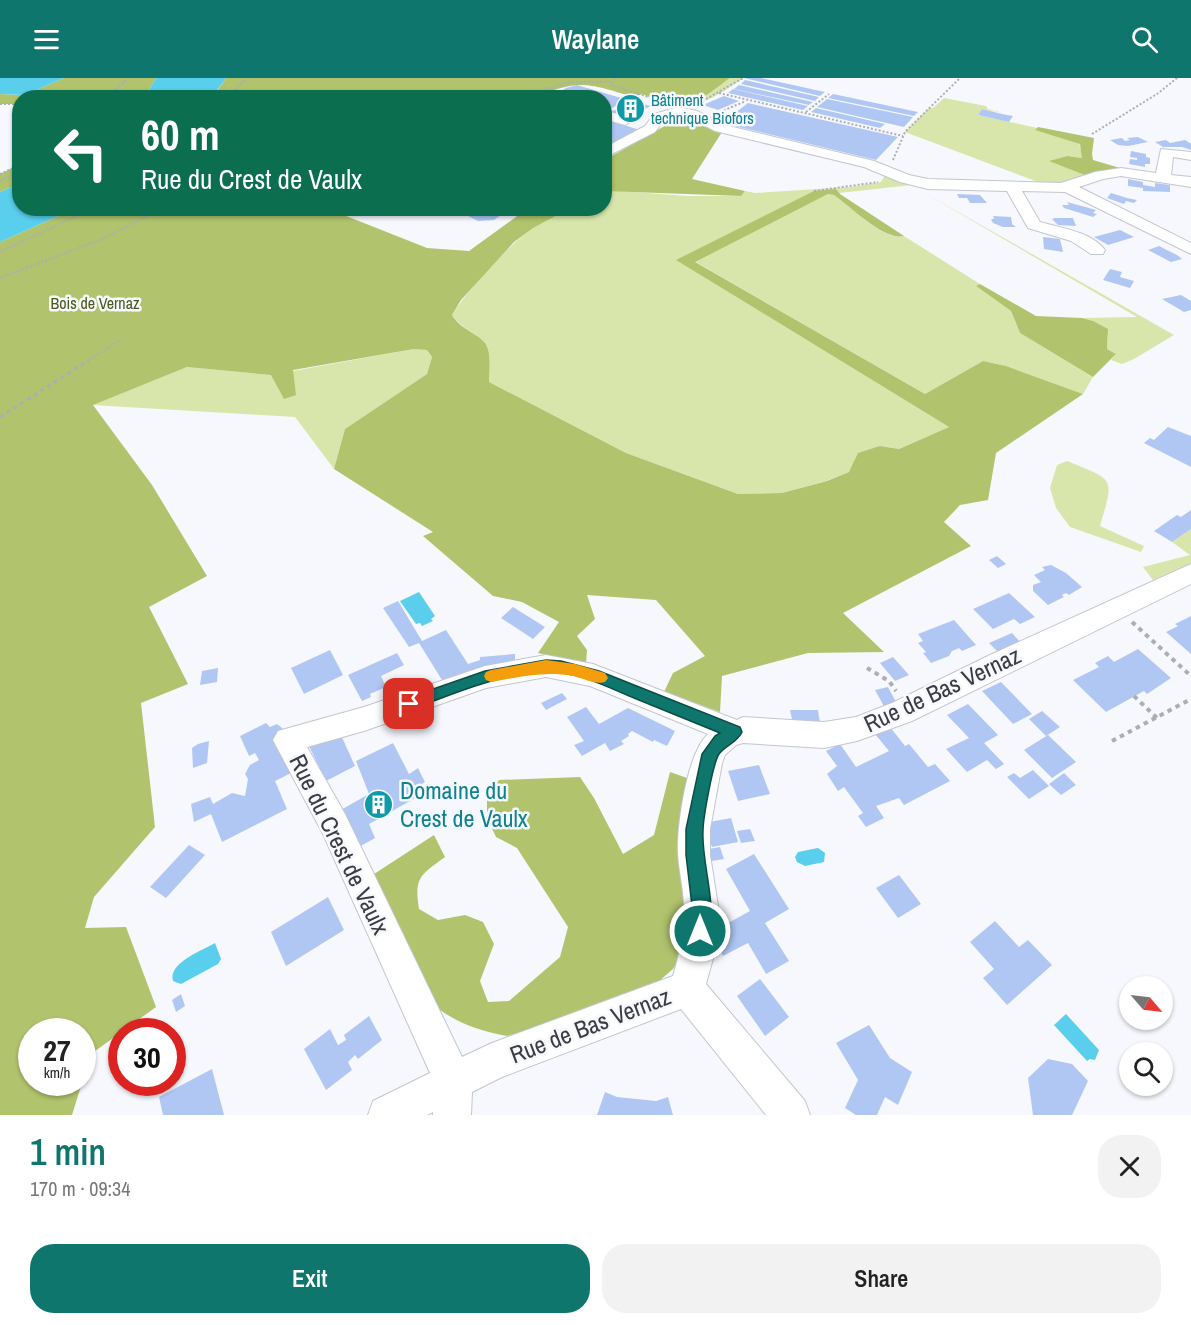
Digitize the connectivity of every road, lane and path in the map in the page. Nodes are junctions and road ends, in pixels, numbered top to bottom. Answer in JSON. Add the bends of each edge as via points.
{"nodes":[{"id":1,"x":128,"y":78,"type":"edge"},
{"id":2,"x":246,"y":78,"type":"edge"},
{"id":3,"x":615,"y":78,"type":"edge"},
{"id":4,"x":742,"y":78,"type":"edge"},
{"id":5,"x":960,"y":78,"type":"edge"},
{"id":6,"x":1177,"y":78,"type":"edge"},
{"id":7,"x":612,"y":82,"type":"junction"},
{"id":8,"x":236,"y":89,"type":"edge"},
{"id":9,"x":115,"y":90,"type":"edge"},
{"id":10,"x":540,"y":90,"type":"edge"},
{"id":11,"x":719,"y":93,"type":"junction"},
{"id":12,"x":829,"y":94,"type":"dead end"},
{"id":13,"x":641,"y":95,"type":"dead end"},
{"id":14,"x":747,"y":101,"type":"junction"},
{"id":15,"x":692,"y":113,"type":"junction"},
{"id":16,"x":806,"y":113,"type":"junction"},
{"id":17,"x":612,"y":117,"type":"edge"},
{"id":18,"x":625,"y":121,"type":"dead end"},
{"id":19,"x":1092,"y":134,"type":"dead end"},
{"id":20,"x":903,"y":136,"type":"junction"},
{"id":21,"x":612,"y":150,"type":"edge"},
{"id":22,"x":1191,"y":156,"type":"edge"},
{"id":23,"x":898,"y":176,"type":"junction"},
{"id":24,"x":1162,"y":177,"type":"junction"},
{"id":25,"x":1191,"y":182,"type":"edge"},
{"id":26,"x":1012,"y":187,"type":"junction"},
{"id":27,"x":1067,"y":187,"type":"junction"},
{"id":28,"x":813,"y":191,"type":"dead end"},
{"id":29,"x":73,"y":216,"type":"edge"},
{"id":30,"x":147,"y":216,"type":"edge"},
{"id":31,"x":1098,"y":249,"type":"dead end"},
{"id":32,"x":1191,"y":249,"type":"edge"},
{"id":33,"x":0,"y":252,"type":"edge"},
{"id":34,"x":0,"y":278,"type":"edge"},
{"id":35,"x":120,"y":340,"type":"dead end"},
{"id":36,"x":0,"y":417,"type":"edge"},
{"id":37,"x":1191,"y":573,"type":"edge"},
{"id":38,"x":1116,"y":608,"type":"junction"},
{"id":39,"x":867,"y":668,"type":"dead end"},
{"id":40,"x":1191,"y":676,"type":"edge"},
{"id":41,"x":1134,"y":696,"type":"dead end"},
{"id":42,"x":1191,"y":699,"type":"edge"},
{"id":43,"x":908,"y":709,"type":"junction"},
{"id":44,"x":1157,"y":718,"type":"junction"},
{"id":45,"x":735,"y":732,"type":"junction"},
{"id":46,"x":1112,"y":741,"type":"dead end"},
{"id":47,"x":687,"y":989,"type":"junction"},
{"id":48,"x":453,"y":1099,"type":"edge"},
{"id":49,"x":387,"y":1115,"type":"edge"},
{"id":50,"x":791,"y":1115,"type":"edge"}],
"edges":[{"from":1,"to":9,"type":"path"},
{"from":2,"to":8,"type":"path"},
{"from":3,"to":7,"type":"path"},
{"from":4,"to":11,"type":"path"},
{"from":5,"to":20,"type":"path"},
{"from":6,"to":19,"type":"path"},
{"from":7,"to":10,"type":"path","via":[[570,82]]},
{"from":7,"to":13,"type":"path"},
{"from":11,"to":14,"type":"path"},
{"from":11,"to":15,"type":"path","via":[[693,106]]},
{"from":12,"to":16,"type":"path"},
{"from":14,"to":15,"type":"path","via":[[721,112]]},
{"from":14,"to":16,"type":"path"},
{"from":15,"to":21,"type":"street","via":[[659,117],[647,132]]},
{"from":15,"to":23,"type":"street","via":[[716,127],[869,164]]},
{"from":16,"to":20,"type":"path"},
{"from":17,"to":18,"type":"street"},
{"from":20,"to":23,"type":"path","via":[[893,160]]},
{"from":22,"to":24,"type":"street","via":[[1166,152]]},
{"from":23,"to":26,"type":"street","via":[[937,185]]},
{"from":23,"to":28,"type":"path"},
{"from":24,"to":25,"type":"street"},
{"from":24,"to":27,"type":"street","via":[[1112,173]]},
{"from":26,"to":27,"type":"street"},
{"from":26,"to":31,"type":"street","via":[[1033,224]]},
{"from":27,"to":32,"type":"street"},
{"from":29,"to":33,"type":"path"},
{"from":30,"to":34,"type":"path","via":[[102,239]]},
{"from":35,"to":36,"type":"path"},
{"from":37,"to":38,"type":"street","name":"Rue de Bas Vernaz"},
{"from":38,"to":40,"type":"path"},
{"from":38,"to":43,"type":"street","name":"Rue de Bas Vernaz"},
{"from":39,"to":43,"type":"path","via":[[889,681]]},
{"from":41,"to":44,"type":"path"},
{"from":42,"to":44,"type":"path"},
{"from":43,"to":45,"type":"street","name":"Rue de Bas Vernaz","via":[[838,734],[754,729]]},
{"from":44,"to":46,"type":"path"},
{"from":45,"to":47,"type":"street","name":"Rue de Bas Vernaz","via":[[710,754],[695,825],[700,944]]},
{"from":45,"to":48,"type":"street","name":"Rue du Crest de Vaulx","via":[[593,675],[546,666],[485,677],[364,719],[288,740],[334,824]]},
{"from":47,"to":48,"type":"street","name":"Rue de Bas Vernaz","via":[[492,1062]]},
{"from":47,"to":50,"type":"street"},
{"from":48,"to":49,"type":"street","name":"Rue de Bas Vernaz"}]}
